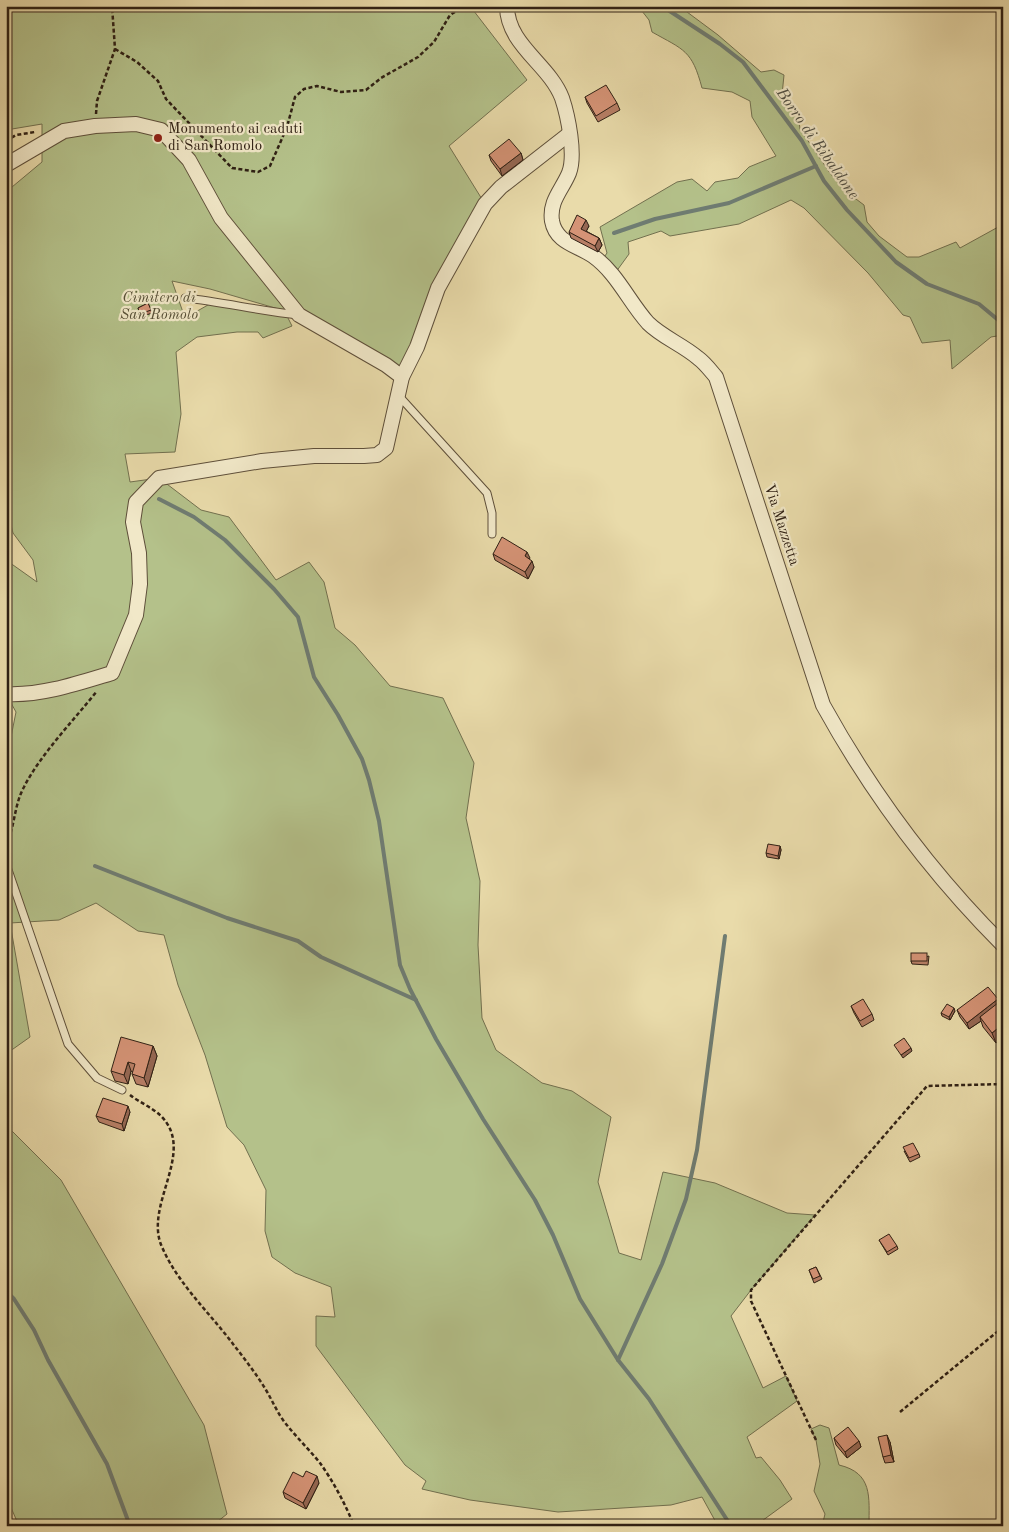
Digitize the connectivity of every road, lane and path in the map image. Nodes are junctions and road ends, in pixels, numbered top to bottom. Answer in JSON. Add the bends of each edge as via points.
{"nodes":[{"id":1,"x":112,"y":6,"type":"edge"},
{"id":2,"x":464,"y":6,"type":"edge"},
{"id":3,"x":507,"y":6,"type":"edge"},
{"id":4,"x":116,"y":49,"type":"junction"},
{"id":5,"x":95,"y":126,"type":"junction"},
{"id":6,"x":569,"y":134,"type":"junction"},
{"id":7,"x":6,"y":165,"type":"edge"},
{"id":8,"x":185,"y":298,"type":"dead end"},
{"id":9,"x":299,"y":315,"type":"junction"},
{"id":10,"x":402,"y":377,"type":"junction"},
{"id":11,"x":398,"y":396,"type":"junction"},
{"id":12,"x":492,"y":534,"type":"dead end"},
{"id":13,"x":112,"y":672,"type":"junction"},
{"id":14,"x":6,"y":694,"type":"edge"},
{"id":15,"x":6,"y":846,"type":"edge"},
{"id":16,"x":6,"y":864,"type":"edge"},
{"id":17,"x":1003,"y":945,"type":"edge"},
{"id":18,"x":1003,"y":1084,"type":"edge"},
{"id":19,"x":122,"y":1090,"type":"joint"},
{"id":20,"x":1003,"y":1327,"type":"edge"},
{"id":21,"x":900,"y":1412,"type":"dead end"},
{"id":22,"x":816,"y":1440,"type":"dead end"},
{"id":23,"x":354,"y":1526,"type":"edge"}],
"edges":[{"from":1,"to":4,"type":"path"},
{"from":2,"to":4,"type":"path","via":[[450,15],[434,42],[418,56],[366,90],[341,92],[317,86],[304,89],[295,97],[287,127],[270,166],[258,172],[226,164],[166,99],[158,81]]},
{"from":3,"to":6,"type":"street","via":[[507,19],[517,39],[549,75],[562,98]]},
{"from":4,"to":5,"type":"path","via":[[97,101]]},
{"from":5,"to":7,"type":"street","via":[[64,131]]},
{"from":5,"to":9,"type":"street","via":[[136,124],[161,130],[189,160],[221,218]]},
{"from":6,"to":10,"type":"street","via":[[501,187],[485,204],[438,288],[418,348]]},
{"from":6,"to":17,"type":"street","name":"Via Mazzetta","via":[[573,155],[569,172],[552,202],[555,232],[564,241],[593,256],[613,276],[649,324],[699,358],[716,377],[823,705],[848,750],[921,853]]},
{"from":8,"to":9,"type":"lane"},
{"from":9,"to":10,"type":"street"},
{"from":10,"to":11,"type":"street"},
{"from":11,"to":12,"type":"lane","via":[[487,493],[492,513]]},
{"from":11,"to":13,"type":"street","via":[[386,448],[377,455],[262,461],[159,478],[136,502],[133,522],[140,584],[136,615]]},
{"from":13,"to":14,"type":"street","via":[[77,684]]},
{"from":13,"to":15,"type":"path","via":[[24,785],[16,803]]},
{"from":16,"to":19,"type":"lane","via":[[68,1044],[97,1078]]},
{"from":18,"to":22,"type":"path","via":[[927,1086],[750,1290],[750,1301]]},
{"from":19,"to":23,"type":"path","via":[[161,1115],[172,1131],[173,1154],[160,1202],[160,1242],[166,1258],[194,1298],[234,1345],[284,1422],[320,1462]]},
{"from":20,"to":21,"type":"path"}]}
